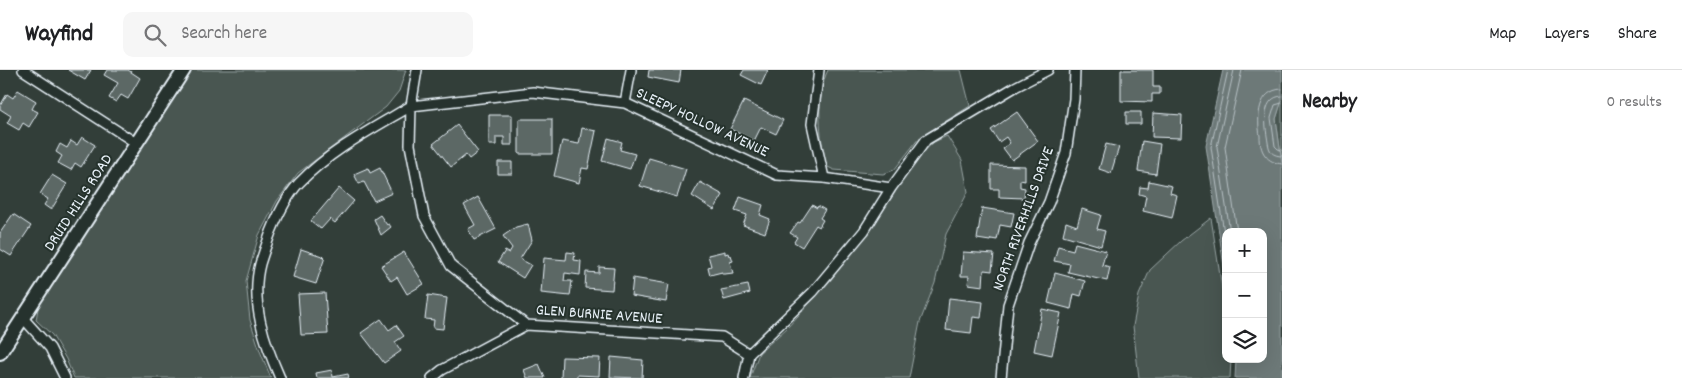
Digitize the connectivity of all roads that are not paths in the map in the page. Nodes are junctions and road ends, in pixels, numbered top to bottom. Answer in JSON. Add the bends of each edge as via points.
{"nodes":[{"id":1,"x":23,"y":70,"type":"edge"},
{"id":2,"x":184,"y":70,"type":"edge"},
{"id":3,"x":417,"y":70,"type":"edge"},
{"id":4,"x":631,"y":70,"type":"edge"},
{"id":5,"x":819,"y":70,"type":"edge"},
{"id":6,"x":1048,"y":70,"type":"edge"},
{"id":7,"x":1075,"y":70,"type":"edge"},
{"id":8,"x":625,"y":103,"type":"junction"},
{"id":9,"x":411,"y":106,"type":"junction"},
{"id":10,"x":136,"y":143,"type":"junction"},
{"id":11,"x":824,"y":178,"type":"junction"},
{"id":12,"x":891,"y":188,"type":"junction"},
{"id":13,"x":23,"y":318,"type":"junction"},
{"id":14,"x":526,"y":325,"type":"junction"},
{"id":15,"x":0,"y":353,"type":"edge"},
{"id":16,"x":750,"y":354,"type":"junction"},
{"id":17,"x":65,"y":378,"type":"edge"},
{"id":18,"x":280,"y":378,"type":"edge"},
{"id":19,"x":432,"y":378,"type":"edge"},
{"id":20,"x":744,"y":378,"type":"edge"},
{"id":21,"x":1000,"y":378,"type":"edge"}],
"edges":[{"from":1,"to":10,"type":"street"},
{"from":2,"to":10,"type":"street","name":"DRUID HILLS ROAD"},
{"from":3,"to":9,"type":"street","name":"GLEN BURNIE AVENUE"},
{"from":4,"to":8,"type":"street"},
{"from":5,"to":11,"type":"street","via":[[812,124]]},
{"from":6,"to":12,"type":"street","via":[[926,140]]},
{"from":7,"to":21,"type":"street","name":"NORTH RIVERHILLS DRIVE","via":[[1066,153],[1008,305]]},
{"from":8,"to":9,"type":"street","name":"SLEEPY HOLLOW AVENUE","via":[[533,92]]},
{"from":8,"to":11,"type":"street","name":"SLEEPY HOLLOW AVENUE","via":[[777,175]]},
{"from":9,"to":14,"type":"street","name":"GLEN BURNIE AVENUE","via":[[410,145],[424,216],[451,266]]},
{"from":9,"to":18,"type":"street","via":[[355,138],[321,163],[298,184],[278,213],[259,266],[257,298],[266,348]]},
{"from":10,"to":13,"type":"street","name":"DRUID HILLS ROAD"},
{"from":11,"to":12,"type":"street","name":"SLEEPY HOLLOW AVENUE"},
{"from":12,"to":16,"type":"street","via":[[858,239],[812,292]]},
{"from":13,"to":15,"type":"street","name":"DRUID HILLS ROAD"},
{"from":13,"to":17,"type":"street","via":[[50,348]]},
{"from":14,"to":16,"type":"street","name":"GLEN BURNIE AVENUE","via":[[722,338]]},
{"from":14,"to":19,"type":"street"},
{"from":16,"to":20,"type":"street"}]}
